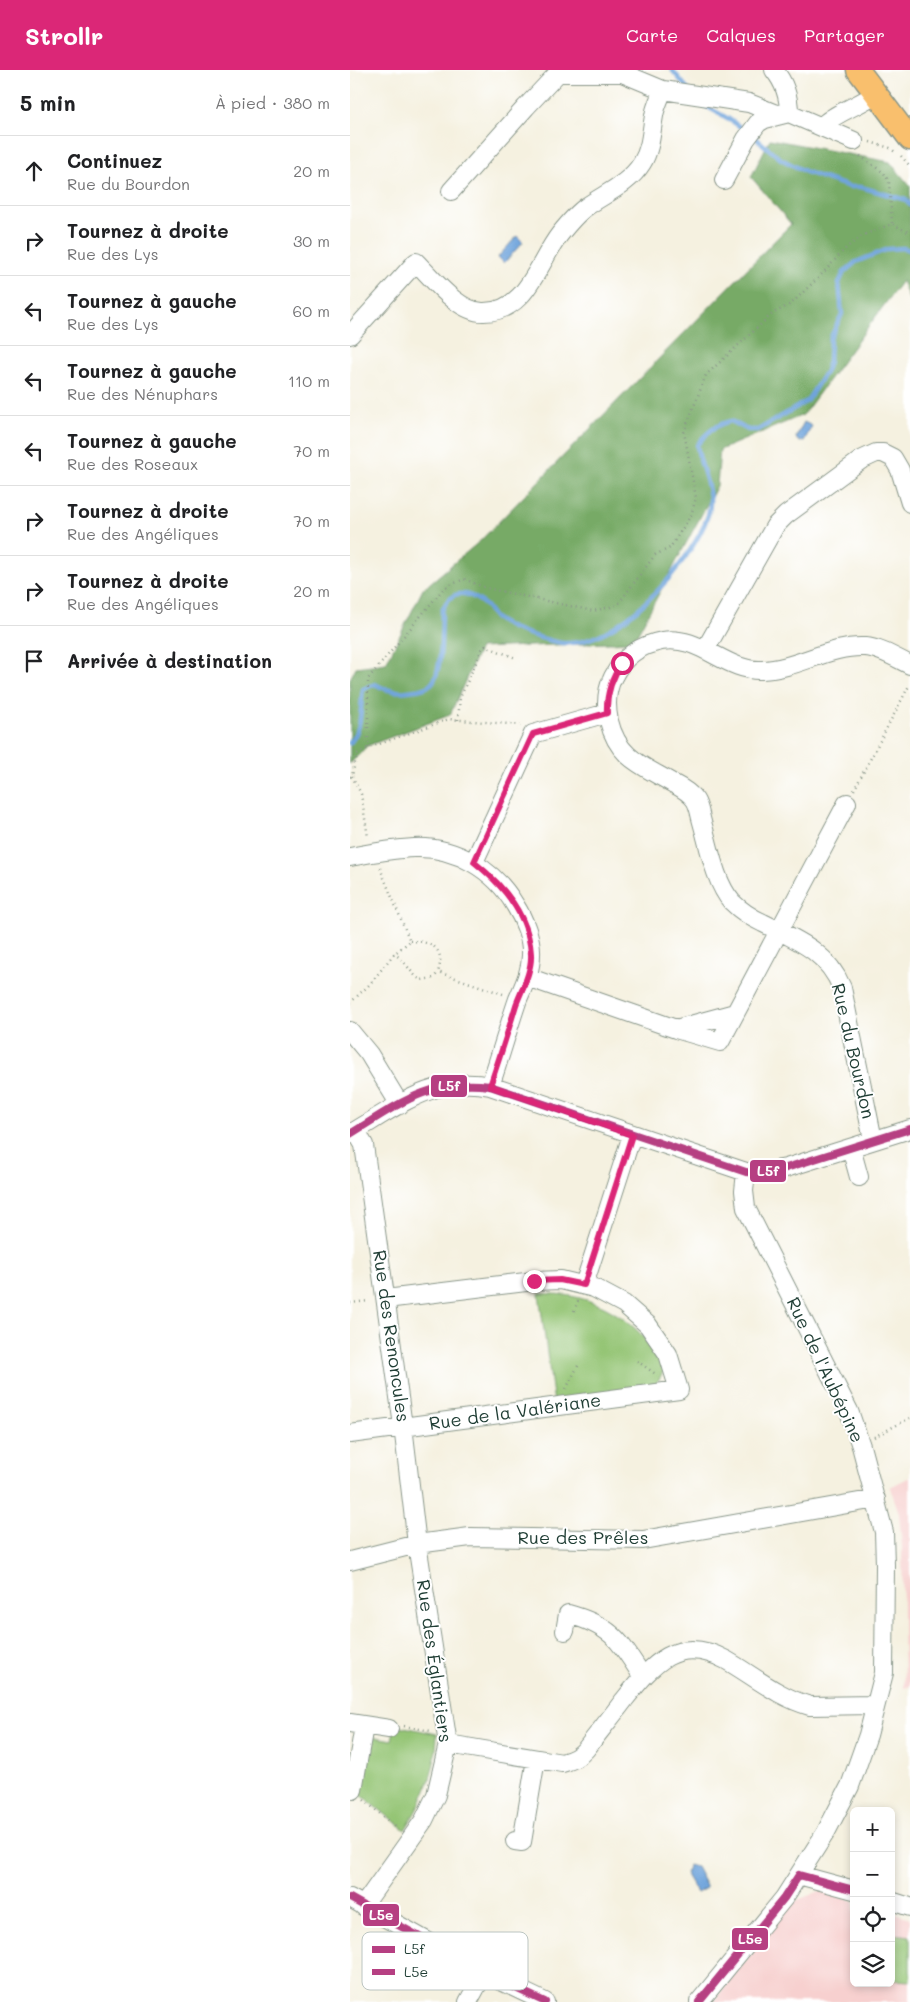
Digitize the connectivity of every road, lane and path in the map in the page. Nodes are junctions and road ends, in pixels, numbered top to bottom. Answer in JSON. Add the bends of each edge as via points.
{"nodes":[{"id":1,"x":774,"y":70,"type":"edge"},
{"id":2,"x":858,"y":70,"type":"edge"},
{"id":3,"x":663,"y":90,"type":"junction"},
{"id":4,"x":876,"y":93,"type":"junction"},
{"id":5,"x":789,"y":113,"type":"junction"},
{"id":6,"x":822,"y":126,"type":"junction"},
{"id":7,"x":910,"y":139,"type":"edge"},
{"id":8,"x":854,"y":141,"type":"joint"},
{"id":9,"x":724,"y":180,"type":"dead end"},
{"id":10,"x":450,"y":191,"type":"dead end"},
{"id":11,"x":892,"y":224,"type":"junction"},
{"id":12,"x":910,"y":233,"type":"edge"},
{"id":13,"x":350,"y":335,"type":"edge"},
{"id":14,"x":910,"y":504,"type":"edge"},
{"id":15,"x":705,"y":650,"type":"junction"},
{"id":16,"x":516,"y":658,"type":"dead end"},
{"id":17,"x":910,"y":665,"type":"edge"},
{"id":18,"x":910,"y":684,"type":"edge"},
{"id":19,"x":607,"y":713,"type":"junction"},
{"id":20,"x":458,"y":720,"type":"junction"},
{"id":21,"x":533,"y":734,"type":"junction"},
{"id":22,"x":368,"y":748,"type":"junction"},
{"id":23,"x":351,"y":777,"type":"edge"},
{"id":24,"x":847,"y":803,"type":"joint"},
{"id":25,"x":369,"y":846,"type":"dead end"},
{"id":26,"x":350,"y":857,"type":"edge"},
{"id":27,"x":474,"y":862,"type":"junction"},
{"id":28,"x":379,"y":864,"type":"dead end"},
{"id":29,"x":779,"y":931,"type":"junction"},
{"id":30,"x":410,"y":941,"type":"junction"},
{"id":31,"x":394,"y":954,"type":"junction"},
{"id":32,"x":438,"y":972,"type":"junction"},
{"id":33,"x":527,"y":977,"type":"junction"},
{"id":34,"x":518,"y":999,"type":"junction"},
{"id":35,"x":350,"y":1003,"type":"edge"},
{"id":36,"x":735,"y":1013,"type":"junction"},
{"id":37,"x":676,"y":1029,"type":"junction"},
{"id":38,"x":350,"y":1031,"type":"edge"},
{"id":39,"x":490,"y":1086,"type":"junction"},
{"id":40,"x":400,"y":1105,"type":"junction"},
{"id":41,"x":910,"y":1130,"type":"edge"},
{"id":42,"x":353,"y":1133,"type":"edge"},
{"id":43,"x":632,"y":1135,"type":"junction"},
{"id":44,"x":873,"y":1140,"type":"junction"},
{"id":45,"x":850,"y":1148,"type":"junction"},
{"id":46,"x":746,"y":1172,"type":"junction"},
{"id":47,"x":860,"y":1177,"type":"dead end"},
{"id":48,"x":584,"y":1285,"type":"junction"},
{"id":49,"x":386,"y":1299,"type":"junction"},
{"id":50,"x":579,"y":1364,"type":"dead end"},
{"id":51,"x":557,"y":1406,"type":"junction"},
{"id":52,"x":910,"y":1418,"type":"edge"},
{"id":53,"x":403,"y":1426,"type":"junction"},
{"id":54,"x":350,"y":1434,"type":"edge"},
{"id":55,"x":862,"y":1446,"type":"junction"},
{"id":56,"x":876,"y":1499,"type":"junction"},
{"id":57,"x":417,"y":1544,"type":"junction"},
{"id":58,"x":350,"y":1562,"type":"edge"},
{"id":59,"x":565,"y":1631,"type":"dead end"},
{"id":60,"x":643,"y":1677,"type":"junction"},
{"id":61,"x":875,"y":1705,"type":"junction"},
{"id":62,"x":357,"y":1725,"type":"edge"},
{"id":63,"x":389,"y":1729,"type":"joint"},
{"id":64,"x":448,"y":1739,"type":"junction"},
{"id":65,"x":536,"y":1759,"type":"junction"},
{"id":66,"x":353,"y":1790,"type":"joint"},
{"id":67,"x":411,"y":1840,"type":"junction"},
{"id":68,"x":515,"y":1841,"type":"dead end"},
{"id":69,"x":799,"y":1875,"type":"junction"},
{"id":70,"x":850,"y":1889,"type":"edge"},
{"id":71,"x":357,"y":1902,"type":"edge"},
{"id":72,"x":895,"y":1902,"type":"edge"},
{"id":73,"x":910,"y":1907,"type":"edge"},
{"id":74,"x":411,"y":1932,"type":"edge"},
{"id":75,"x":475,"y":1990,"type":"edge"},
{"id":76,"x":520,"y":1990,"type":"edge"},
{"id":77,"x":707,"y":1999,"type":"edge"},
{"id":78,"x":468,"y":2002,"type":"edge"},
{"id":79,"x":545,"y":2002,"type":"edge"}],
"edges":[{"from":1,"to":5,"type":"street","via":[[787,92]]},
{"from":2,"to":4,"type":"main road"},
{"from":3,"to":5,"type":"street","via":[[749,103],[776,114]]},
{"from":3,"to":10,"type":"street","via":[[622,73],[558,73]]},
{"from":3,"to":13,"type":"street","via":[[643,162],[622,184],[576,215],[558,236],[522,295],[512,304],[486,312],[462,307],[416,262]]},
{"from":4,"to":6,"type":"street"},
{"from":4,"to":7,"type":"main road"},
{"from":5,"to":6,"type":"street"},
{"from":5,"to":9,"type":"street","via":[[758,123]]},
{"from":6,"to":8,"type":"street"},
{"from":8,"to":11,"type":"path","via":[[857,154],[884,173],[891,189]]},
{"from":11,"to":12,"type":"path"},
{"from":11,"to":22,"type":"path","via":[[863,235],[846,248],[791,304],[772,314],[706,375],[684,432],[696,498],[691,515],[670,548],[655,555],[619,603],[594,610],[486,588],[464,579],[444,588],[368,679]]},
{"from":14,"to":15,"type":"street","via":[[893,458],[876,453],[861,460],[774,526]]},
{"from":15,"to":17,"type":"street","name":"Rue du Bourdon","via":[[741,667],[759,671],[778,669],[848,648],[866,647]]},
{"from":15,"to":19,"type":"street","name":"Rue du Bourdon","via":[[695,644],[675,640],[664,640],[636,650],[622,663],[611,681]]},
{"from":16,"to":20,"type":"path","via":[[485,646],[482,649],[460,698]]},
{"from":18,"to":24,"type":"path"},
{"from":19,"to":21,"type":"street"},
{"from":19,"to":29,"type":"street","name":"Rue du Bourdon","via":[[621,750],[686,791],[695,801],[726,895],[744,912]]},
{"from":20,"to":21,"type":"path","via":[[519,724]]},
{"from":20,"to":22,"type":"path","via":[[449,719]]},
{"from":21,"to":27,"type":"street"},
{"from":22,"to":23,"type":"path","via":[[357,754]]},
{"from":23,"to":25,"type":"path","via":[[361,794]]},
{"from":24,"to":29,"type":"street"},
{"from":26,"to":27,"type":"street","via":[[416,848],[437,850]]},
{"from":27,"to":33,"type":"street","via":[[501,885],[521,914],[532,955]]},
{"from":28,"to":30,"type":"path"},
{"from":29,"to":36,"type":"street"},
{"from":29,"to":44,"type":"street","name":"Rue du Bourdon","via":[[824,958],[839,981]]},
{"from":30,"to":31,"type":"path"},
{"from":30,"to":32,"type":"path","via":[[436,947],[440,965]]},
{"from":31,"to":32,"type":"path","via":[[421,980],[434,978]]},
{"from":31,"to":35,"type":"path"},
{"from":32,"to":34,"type":"path"},
{"from":33,"to":34,"type":"street"},
{"from":33,"to":37,"type":"street"},
{"from":34,"to":39,"type":"street"},
{"from":36,"to":37,"type":"street"},
{"from":36,"to":37,"type":"street","via":[[720,1042]]},
{"from":38,"to":40,"type":"street","via":[[369,1054]]},
{"from":39,"to":40,"type":"street","via":[[475,1083],[444,1085]]},
{"from":39,"to":43,"type":"street"},
{"from":40,"to":42,"type":"street"},
{"from":41,"to":44,"type":"street"},
{"from":42,"to":49,"type":"street","name":"Rue des Renoncules","via":[[364,1145]]},
{"from":43,"to":46,"type":"street"},
{"from":43,"to":48,"type":"street"},
{"from":44,"to":45,"type":"street"},
{"from":45,"to":46,"type":"street","via":[[786,1168]]},
{"from":45,"to":47,"type":"street"},
{"from":46,"to":55,"type":"street","name":"Rue de l'Aubépine","via":[[746,1208],[849,1411]]},
{"from":48,"to":49,"type":"street","via":[[560,1280],[534,1281]]},
{"from":48,"to":51,"type":"street","name":"Rue de la Valériane","via":[[614,1298],[648,1325],[668,1354],[679,1390]]},
{"from":49,"to":53,"type":"street","name":"Rue des Renoncules"},
{"from":50,"to":51,"type":"path"},
{"from":51,"to":53,"type":"street","name":"Rue de la Valériane"},
{"from":52,"to":55,"type":"path"},
{"from":53,"to":54,"type":"street","name":"Rue de la Valériane"},
{"from":53,"to":57,"type":"street","name":"Rue des Renoncules"},
{"from":55,"to":56,"type":"street","name":"Rue de l'Aubépine"},
{"from":56,"to":57,"type":"street","name":"Rue des Prêles","via":[[643,1540],[470,1536]]},
{"from":56,"to":61,"type":"street","name":"Rue de l'Aubépine","via":[[884,1532],[885,1565],[884,1674]]},
{"from":57,"to":58,"type":"street","name":"Rue des Prêles"},
{"from":57,"to":64,"type":"street","name":"Rue des Églantiers"},
{"from":59,"to":60,"type":"street","via":[[568,1614],[599,1625],[617,1640]]},
{"from":60,"to":61,"type":"street","via":[[651,1667],[671,1655],[699,1651],[725,1660],[781,1695],[800,1703],[810,1706]]},
{"from":60,"to":65,"type":"street","via":[[580,1756],[562,1763]]},
{"from":61,"to":69,"type":"street","name":"Rue de l'Aubépine","via":[[850,1786]]},
{"from":62,"to":63,"type":"street"},
{"from":62,"to":66,"type":"street"},
{"from":63,"to":64,"type":"path","via":[[391,1724]]},
{"from":64,"to":65,"type":"street"},
{"from":64,"to":67,"type":"street","name":"Rue des Églantiers","via":[[436,1795]]},
{"from":65,"to":68,"type":"street","via":[[522,1842]]},
{"from":66,"to":67,"type":"path"},
{"from":67,"to":71,"type":"street","name":"Rue des Églantiers"},
{"from":69,"to":70,"type":"street"},
{"from":69,"to":77,"type":"street","name":"Rue de l'Aubépine"},
{"from":71,"to":74,"type":"street"},
{"from":72,"to":73,"type":"street"},
{"from":75,"to":78,"type":"street"},
{"from":76,"to":79,"type":"street"}]}
